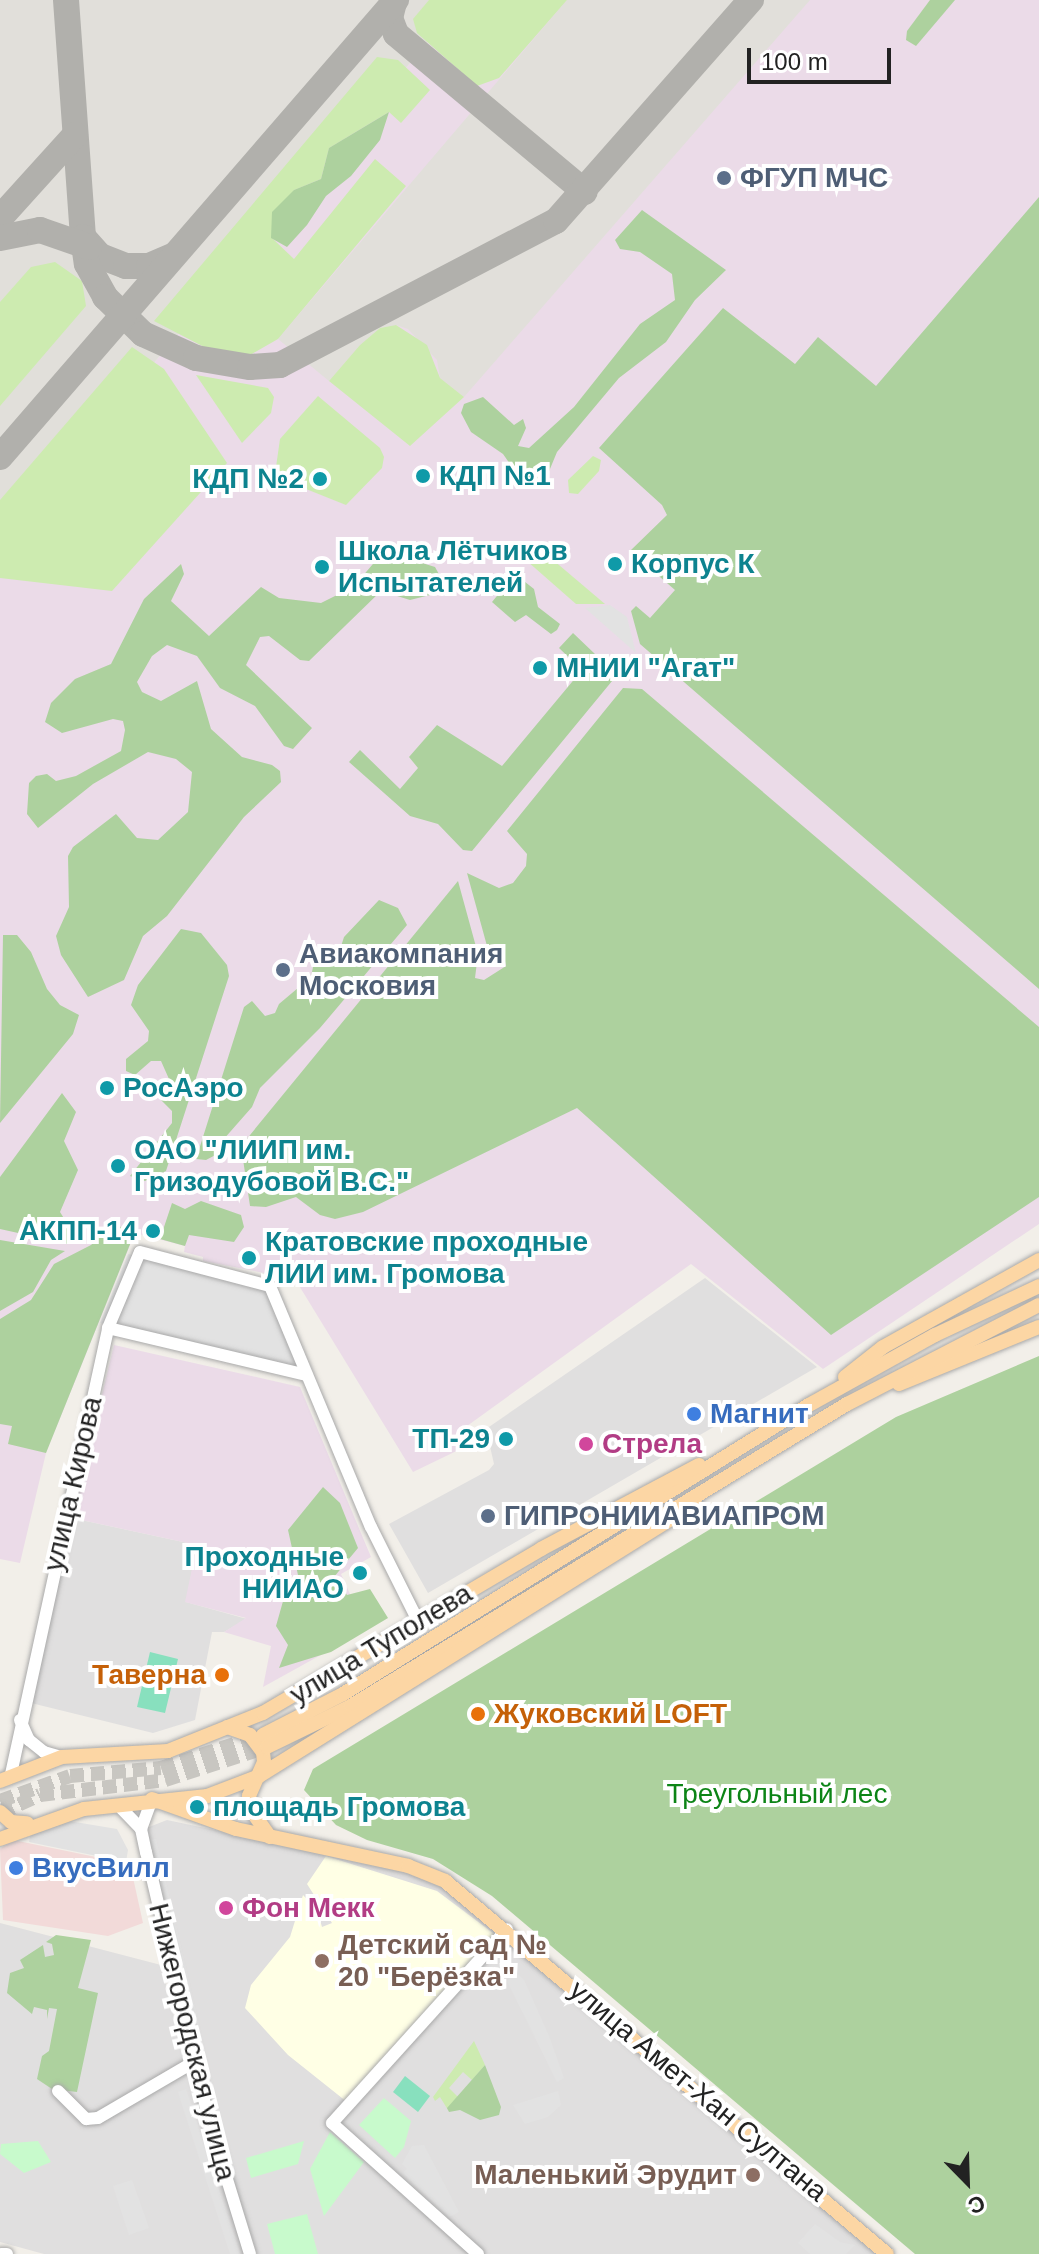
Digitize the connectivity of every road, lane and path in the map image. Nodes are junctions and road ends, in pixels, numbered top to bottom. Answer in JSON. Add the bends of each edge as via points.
{"nodes":[{"id":1,"x":1039,"y":1260,"type":"edge"},
{"id":2,"x":1039,"y":1286,"type":"edge"},
{"id":3,"x":1039,"y":1305,"type":"edge"},
{"id":4,"x":1039,"y":1327,"type":"edge"},
{"id":5,"x":108,"y":1328,"type":"junction"},
{"id":6,"x":307,"y":1375,"type":"junction"},
{"id":7,"x":847,"y":1404,"type":"junction"},
{"id":8,"x":809,"y":1405,"type":"junction"},
{"id":9,"x":744,"y":1446,"type":"junction"},
{"id":10,"x":753,"y":1460,"type":"junction"},
{"id":11,"x":418,"y":1621,"type":"junction"},
{"id":12,"x":20,"y":1720,"type":"junction"},
{"id":13,"x":227,"y":1727,"type":"junction"},
{"id":14,"x":62,"y":1757,"type":"junction"},
{"id":15,"x":259,"y":1776,"type":"junction"},
{"id":16,"x":5,"y":1778,"type":"edge"},
{"id":17,"x":152,"y":1799,"type":"junction"},
{"id":18,"x":113,"y":1807,"type":"junction"},
{"id":19,"x":0,"y":1812,"type":"edge"},
{"id":20,"x":39,"y":1821,"type":"junction"},
{"id":21,"x":141,"y":1829,"type":"junction"},
{"id":22,"x":271,"y":1837,"type":"junction"},
{"id":23,"x":0,"y":1839,"type":"edge"},
{"id":24,"x":507,"y":1929,"type":"junction"},
{"id":25,"x":194,"y":2062,"type":"junction"},
{"id":26,"x":58,"y":2091,"type":"dead end"},
{"id":27,"x":250,"y":2254,"type":"edge"},
{"id":28,"x":478,"y":2254,"type":"edge"},
{"id":29,"x":887,"y":2254,"type":"edge"}],
"edges":[{"from":1,"to":8,"type":"main road","name":"улица Туполева","via":[[883,1347]]},
{"from":2,"to":8,"type":"main road","name":"улица Туполева","via":[[935,1335]]},
{"from":3,"to":7,"type":"main road","name":"улица Туполева"},
{"from":4,"to":7,"type":"main road","name":"улица Туполева"},
{"from":5,"to":6,"type":"street"},
{"from":5,"to":6,"type":"street","name":"улица Кирова","via":[[140,1252],[270,1286]]},
{"from":5,"to":12,"type":"street","name":"улица Кирова"},
{"from":6,"to":11,"type":"street"},
{"from":7,"to":10,"type":"main road","name":"улица Туполева"},
{"from":8,"to":9,"type":"main road","name":"улица Туполева"},
{"from":9,"to":10,"type":"main road","name":"улица Туполева","via":[[265,1741],[351,1706]]},
{"from":9,"to":11,"type":"main road","name":"улица Туполева","via":[[658,1482]]},
{"from":10,"to":15,"type":"main road","name":"улица Туполева","via":[[673,1521]]},
{"from":11,"to":13,"type":"main road","name":"улица Туполева","via":[[308,1689]]},
{"from":12,"to":14,"type":"street","via":[[29,1740]]},
{"from":12,"to":16,"type":"street","name":"улица Кирова"},
{"from":13,"to":14,"type":"main road","name":"улица Туполева","via":[[168,1751]]},
{"from":13,"to":15,"type":"main road","via":[[258,1742],[264,1762]]},
{"from":14,"to":16,"type":"main road","name":"улица Туполева"},
{"from":15,"to":17,"type":"main road","name":"улица Туполева","via":[[207,1796]]},
{"from":15,"to":22,"type":"main road","via":[[249,1796],[251,1810]]},
{"from":17,"to":18,"type":"main road","name":"улица Туполева"},
{"from":17,"to":21,"type":"street"},
{"from":17,"to":22,"type":"main road","name":"улица Амет-Хан Султана"},
{"from":18,"to":20,"type":"main road"},
{"from":18,"to":21,"type":"street"},
{"from":19,"to":20,"type":"main road","via":[[11,1822]]},
{"from":20,"to":23,"type":"main road"},
{"from":21,"to":25,"type":"street","name":"Нижегородская улица"},
{"from":22,"to":24,"type":"main road","name":"улица Амет-Хан Султана","via":[[408,1866],[445,1881]]},
{"from":24,"to":28,"type":"street","via":[[332,2123]]},
{"from":24,"to":29,"type":"main road","name":"улица Амет-Хан Султана"},
{"from":25,"to":26,"type":"street","via":[[98,2118],[86,2119]]},
{"from":25,"to":27,"type":"street","name":"Нижегородская улица"}]}
